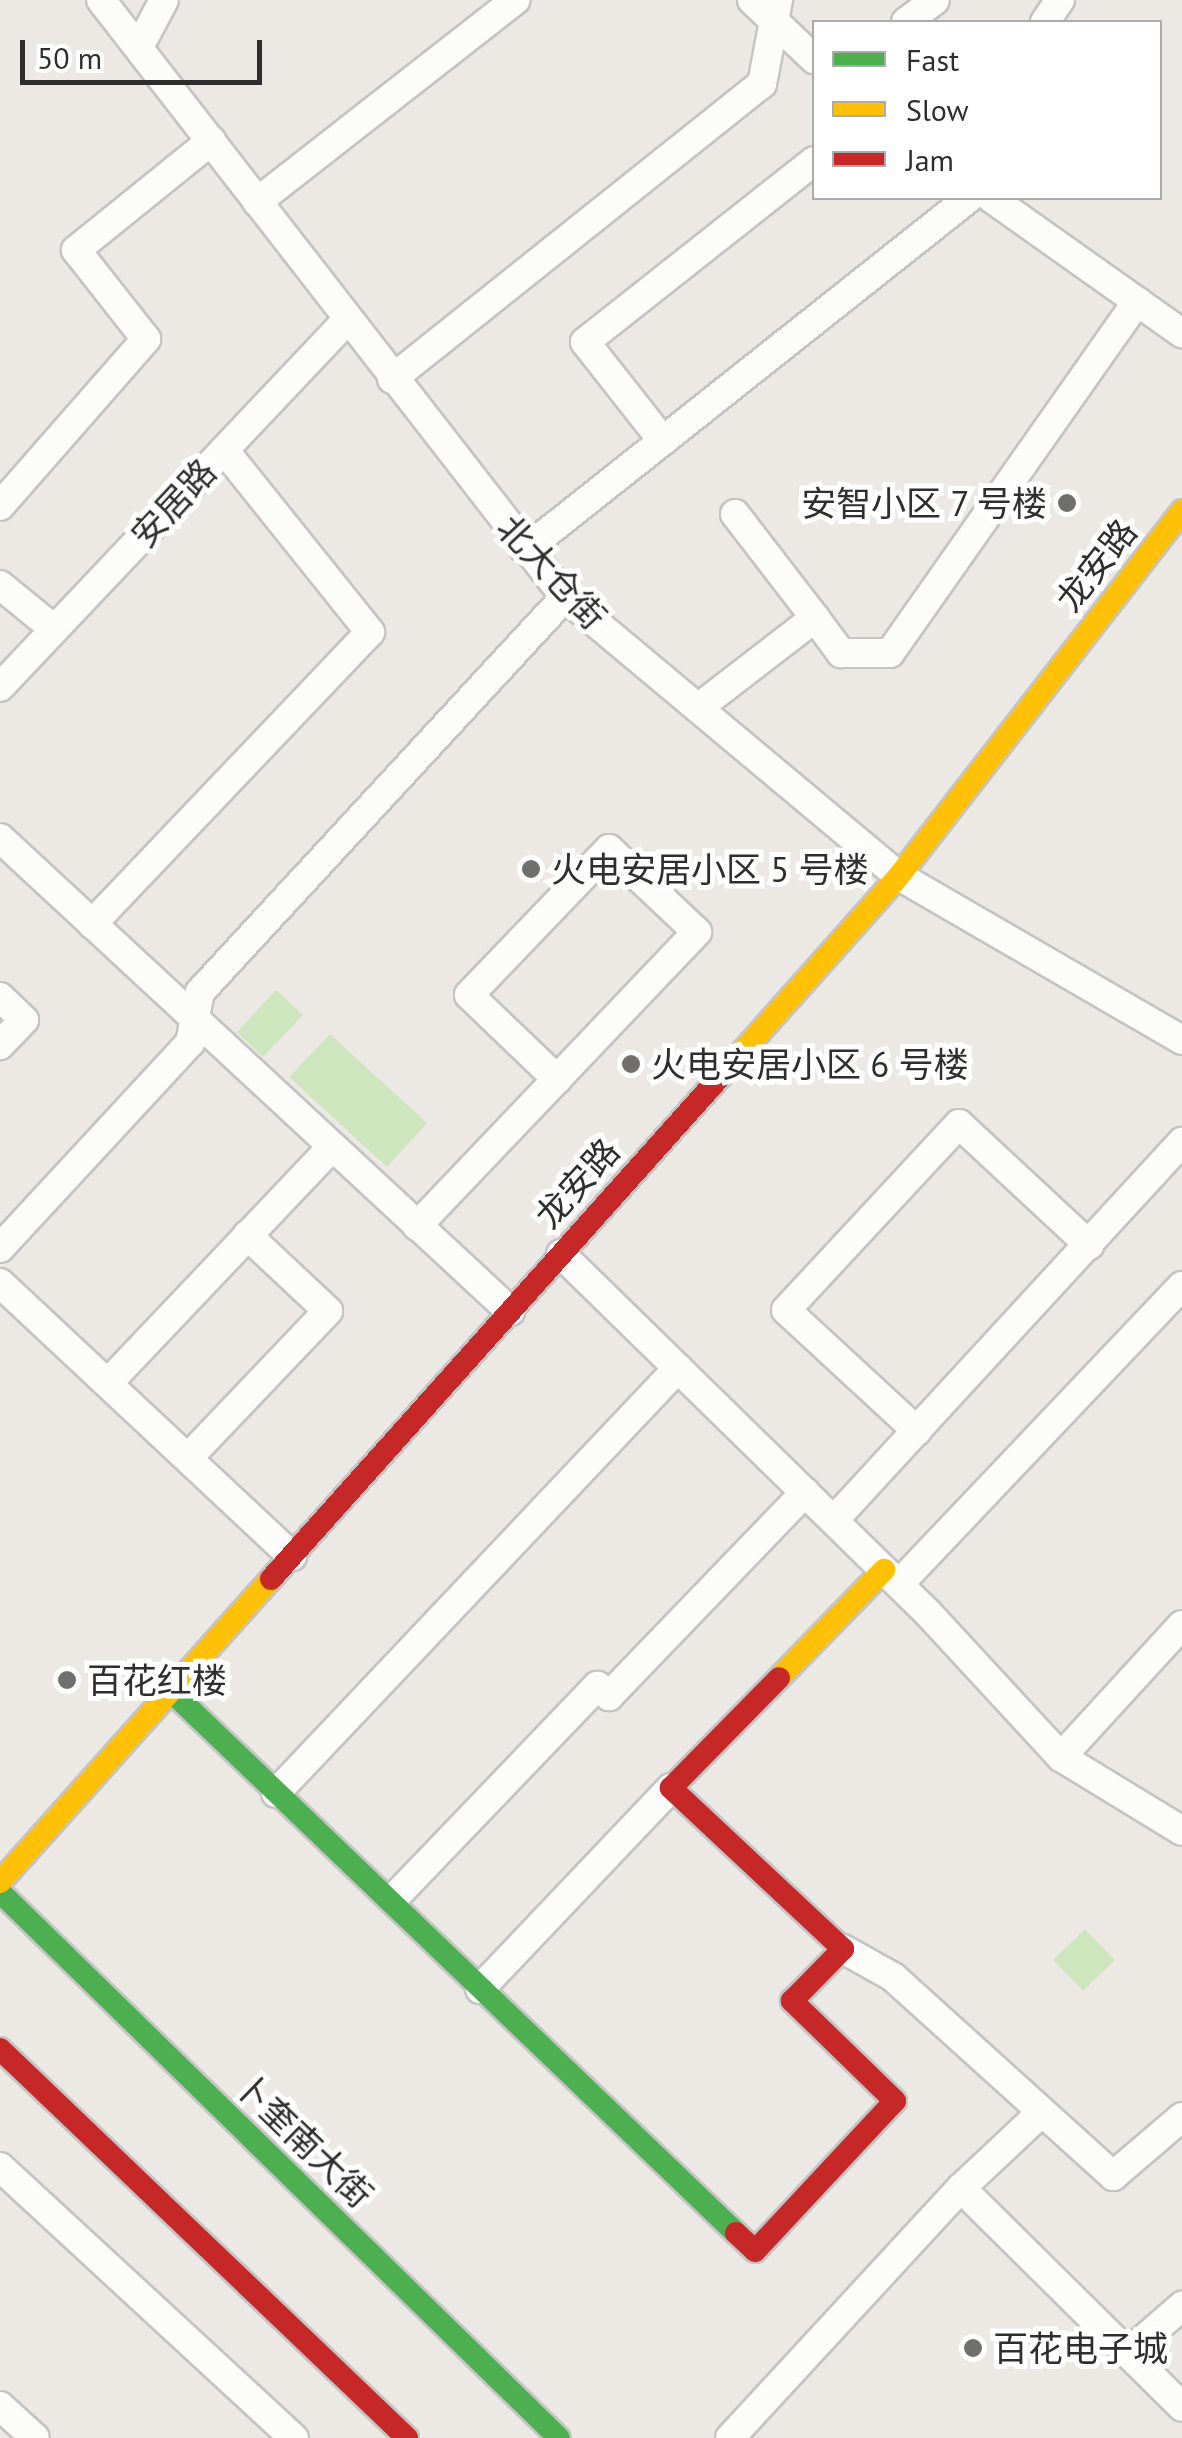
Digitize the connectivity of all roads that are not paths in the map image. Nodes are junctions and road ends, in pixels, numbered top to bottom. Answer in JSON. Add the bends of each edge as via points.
{"nodes":[{"id":1,"x":101,"y":0,"type":"edge"},
{"id":2,"x":164,"y":0,"type":"edge"},
{"id":3,"x":516,"y":0,"type":"edge"},
{"id":4,"x":752,"y":0,"type":"edge"},
{"id":5,"x":935,"y":0,"type":"edge"},
{"id":6,"x":776,"y":10,"type":"edge"},
{"id":7,"x":909,"y":20,"type":"edge"},
{"id":8,"x":139,"y":47,"type":"junction"},
{"id":9,"x":812,"y":57,"type":"edge"},
{"id":10,"x":211,"y":142,"type":"junction"},
{"id":11,"x":812,"y":164,"type":"edge"},
{"id":12,"x":966,"y":200,"type":"edge"},
{"id":13,"x":995,"y":200,"type":"edge"},
{"id":14,"x":257,"y":202,"type":"junction"},
{"id":15,"x":1137,"y":301,"type":"junction"},
{"id":16,"x":347,"y":320,"type":"junction"},
{"id":17,"x":1182,"y":333,"type":"edge"},
{"id":18,"x":392,"y":378,"type":"junction"},
{"id":19,"x":663,"y":441,"type":"junction"},
{"id":20,"x":224,"y":450,"type":"junction"},
{"id":21,"x":0,"y":506,"type":"edge"},
{"id":22,"x":1182,"y":511,"type":"edge"},
{"id":23,"x":735,"y":514,"type":"dead end"},
{"id":24,"x":524,"y":550,"type":"junction"},
{"id":25,"x":0,"y":586,"type":"edge"},
{"id":26,"x":565,"y":597,"type":"junction"},
{"id":27,"x":815,"y":618,"type":"junction"},
{"id":28,"x":54,"y":629,"type":"junction"},
{"id":29,"x":0,"y":687,"type":"edge"},
{"id":30,"x":698,"y":708,"type":"junction"},
{"id":31,"x":5,"y":854,"type":"edge"},
{"id":32,"x":899,"y":876,"type":"junction"},
{"id":33,"x":92,"y":924,"type":"junction"},
{"id":34,"x":0,"y":997,"type":"edge"},
{"id":35,"x":195,"y":1019,"type":"junction"},
{"id":36,"x":1182,"y":1040,"type":"edge"},
{"id":37,"x":0,"y":1045,"type":"edge"},
{"id":38,"x":556,"y":1078,"type":"junction"},
{"id":39,"x":1182,"y":1142,"type":"edge"},
{"id":40,"x":332,"y":1147,"type":"junction"},
{"id":41,"x":417,"y":1226,"type":"junction"},
{"id":42,"x":248,"y":1235,"type":"junction"},
{"id":43,"x":1089,"y":1245,"type":"junction"},
{"id":44,"x":0,"y":1248,"type":"edge"},
{"id":45,"x":561,"y":1254,"type":"junction"},
{"id":46,"x":0,"y":1283,"type":"edge"},
{"id":47,"x":1182,"y":1286,"type":"edge"},
{"id":48,"x":510,"y":1312,"type":"junction"},
{"id":49,"x":678,"y":1368,"type":"junction"},
{"id":50,"x":108,"y":1383,"type":"junction"},
{"id":51,"x":917,"y":1431,"type":"junction"},
{"id":52,"x":188,"y":1458,"type":"junction"},
{"id":53,"x":805,"y":1492,"type":"junction"},
{"id":54,"x":834,"y":1520,"type":"junction"},
{"id":55,"x":292,"y":1556,"type":"junction"},
{"id":56,"x":892,"y":1577,"type":"junction"},
{"id":57,"x":1182,"y":1626,"type":"edge"},
{"id":58,"x":171,"y":1691,"type":"junction"},
{"id":59,"x":1061,"y":1757,"type":"junction"},
{"id":60,"x":671,"y":1788,"type":"junction"},
{"id":61,"x":276,"y":1793,"type":"junction"},
{"id":62,"x":1178,"y":1822,"type":"edge"},
{"id":63,"x":0,"y":1882,"type":"edge"},
{"id":64,"x":0,"y":1892,"type":"edge"},
{"id":65,"x":394,"y":1898,"type":"dead end"},
{"id":66,"x":843,"y":1949,"type":"junction"},
{"id":67,"x":480,"y":1989,"type":"junction"},
{"id":68,"x":0,"y":2049,"type":"edge"},
{"id":69,"x":1042,"y":2112,"type":"junction"},
{"id":70,"x":1182,"y":2117,"type":"edge"},
{"id":71,"x":0,"y":2167,"type":"edge"},
{"id":72,"x":961,"y":2188,"type":"junction"},
{"id":73,"x":1182,"y":2306,"type":"edge"},
{"id":74,"x":1128,"y":2353,"type":"junction"},
{"id":75,"x":0,"y":2406,"type":"edge"},
{"id":76,"x":1182,"y":2407,"type":"edge"},
{"id":77,"x":35,"y":2438,"type":"edge"},
{"id":78,"x":294,"y":2438,"type":"edge"},
{"id":79,"x":407,"y":2438,"type":"edge"},
{"id":80,"x":559,"y":2438,"type":"edge"},
{"id":81,"x":730,"y":2438,"type":"edge"}],
"edges":[{"from":1,"to":8,"type":"street","name":"北大仓街"},
{"from":2,"to":8,"type":"street"},
{"from":3,"to":14,"type":"street"},
{"from":4,"to":6,"type":"street"},
{"from":5,"to":7,"type":"street"},
{"from":6,"to":9,"type":"street"},
{"from":6,"to":18,"type":"street","via":[[762,84]]},
{"from":8,"to":10,"type":"street","name":"北大仓街"},
{"from":10,"to":14,"type":"street","name":"北大仓街"},
{"from":10,"to":21,"type":"street","via":[[76,250],[146,339]]},
{"from":11,"to":19,"type":"street","via":[[585,342]]},
{"from":12,"to":19,"type":"street"},
{"from":13,"to":15,"type":"street"},
{"from":14,"to":16,"type":"street","name":"北大仓街"},
{"from":15,"to":17,"type":"street"},
{"from":15,"to":27,"type":"street","via":[[890,653],[841,653]]},
{"from":16,"to":18,"type":"street","name":"北大仓街"},
{"from":16,"to":20,"type":"street","name":"安居路"},
{"from":18,"to":24,"type":"street","name":"北大仓街"},
{"from":19,"to":24,"type":"street"},
{"from":20,"to":28,"type":"street","name":"安居路"},
{"from":20,"to":33,"type":"street","via":[[370,632]]},
{"from":22,"to":32,"type":"street","name":"龙安路"},
{"from":23,"to":27,"type":"street"},
{"from":24,"to":26,"type":"street","name":"北大仓街"},
{"from":25,"to":28,"type":"street"},
{"from":26,"to":30,"type":"street","name":"北大仓街"},
{"from":26,"to":35,"type":"street","via":[[200,992]]},
{"from":27,"to":30,"type":"street"},
{"from":28,"to":29,"type":"street","name":"安居路"},
{"from":30,"to":32,"type":"street","name":"北大仓街"},
{"from":31,"to":33,"type":"street"},
{"from":32,"to":36,"type":"street","name":"北大仓街"},
{"from":32,"to":45,"type":"street","name":"龙安路"},
{"from":33,"to":35,"type":"street"},
{"from":34,"to":37,"type":"street","via":[[24,1020]]},
{"from":35,"to":40,"type":"street"},
{"from":35,"to":44,"type":"street","via":[[190,1043]]},
{"from":38,"to":38,"type":"street","via":[[696,932],[608,848],[469,995]]},
{"from":38,"to":41,"type":"street"},
{"from":39,"to":43,"type":"street"},
{"from":40,"to":41,"type":"street"},
{"from":40,"to":42,"type":"street"},
{"from":41,"to":48,"type":"street"},
{"from":42,"to":50,"type":"street"},
{"from":42,"to":52,"type":"street","via":[[328,1311]]},
{"from":43,"to":51,"type":"street"},
{"from":43,"to":51,"type":"street","via":[[958,1124],[786,1310]]},
{"from":45,"to":48,"type":"street","name":"龙安路"},
{"from":45,"to":49,"type":"street"},
{"from":46,"to":50,"type":"street"},
{"from":47,"to":56,"type":"street"},
{"from":48,"to":55,"type":"street","name":"龙安路"},
{"from":49,"to":53,"type":"street"},
{"from":49,"to":61,"type":"street"},
{"from":50,"to":52,"type":"street"},
{"from":51,"to":54,"type":"street"},
{"from":52,"to":55,"type":"street"},
{"from":53,"to":54,"type":"street"},
{"from":53,"to":65,"type":"street","via":[[609,1696],[597,1686]]},
{"from":54,"to":56,"type":"street"},
{"from":55,"to":58,"type":"street","name":"龙安路"},
{"from":56,"to":59,"type":"street"},
{"from":56,"to":60,"type":"street"},
{"from":57,"to":59,"type":"street"},
{"from":58,"to":61,"type":"street"},
{"from":58,"to":63,"type":"street","name":"龙安路"},
{"from":59,"to":62,"type":"street"},
{"from":60,"to":66,"type":"street"},
{"from":60,"to":67,"type":"street"},
{"from":61,"to":67,"type":"street"},
{"from":64,"to":80,"type":"street","name":"卜奎南大街"},
{"from":66,"to":67,"type":"street","via":[[792,2001],[895,2101],[755,2251]]},
{"from":66,"to":69,"type":"street","via":[[893,1977]]},
{"from":68,"to":79,"type":"street"},
{"from":69,"to":70,"type":"street","via":[[1114,2176]]},
{"from":69,"to":72,"type":"street"},
{"from":71,"to":78,"type":"street"},
{"from":72,"to":74,"type":"street"},
{"from":72,"to":81,"type":"street"},
{"from":73,"to":74,"type":"street"},
{"from":74,"to":76,"type":"street"},
{"from":75,"to":77,"type":"street"}]}
